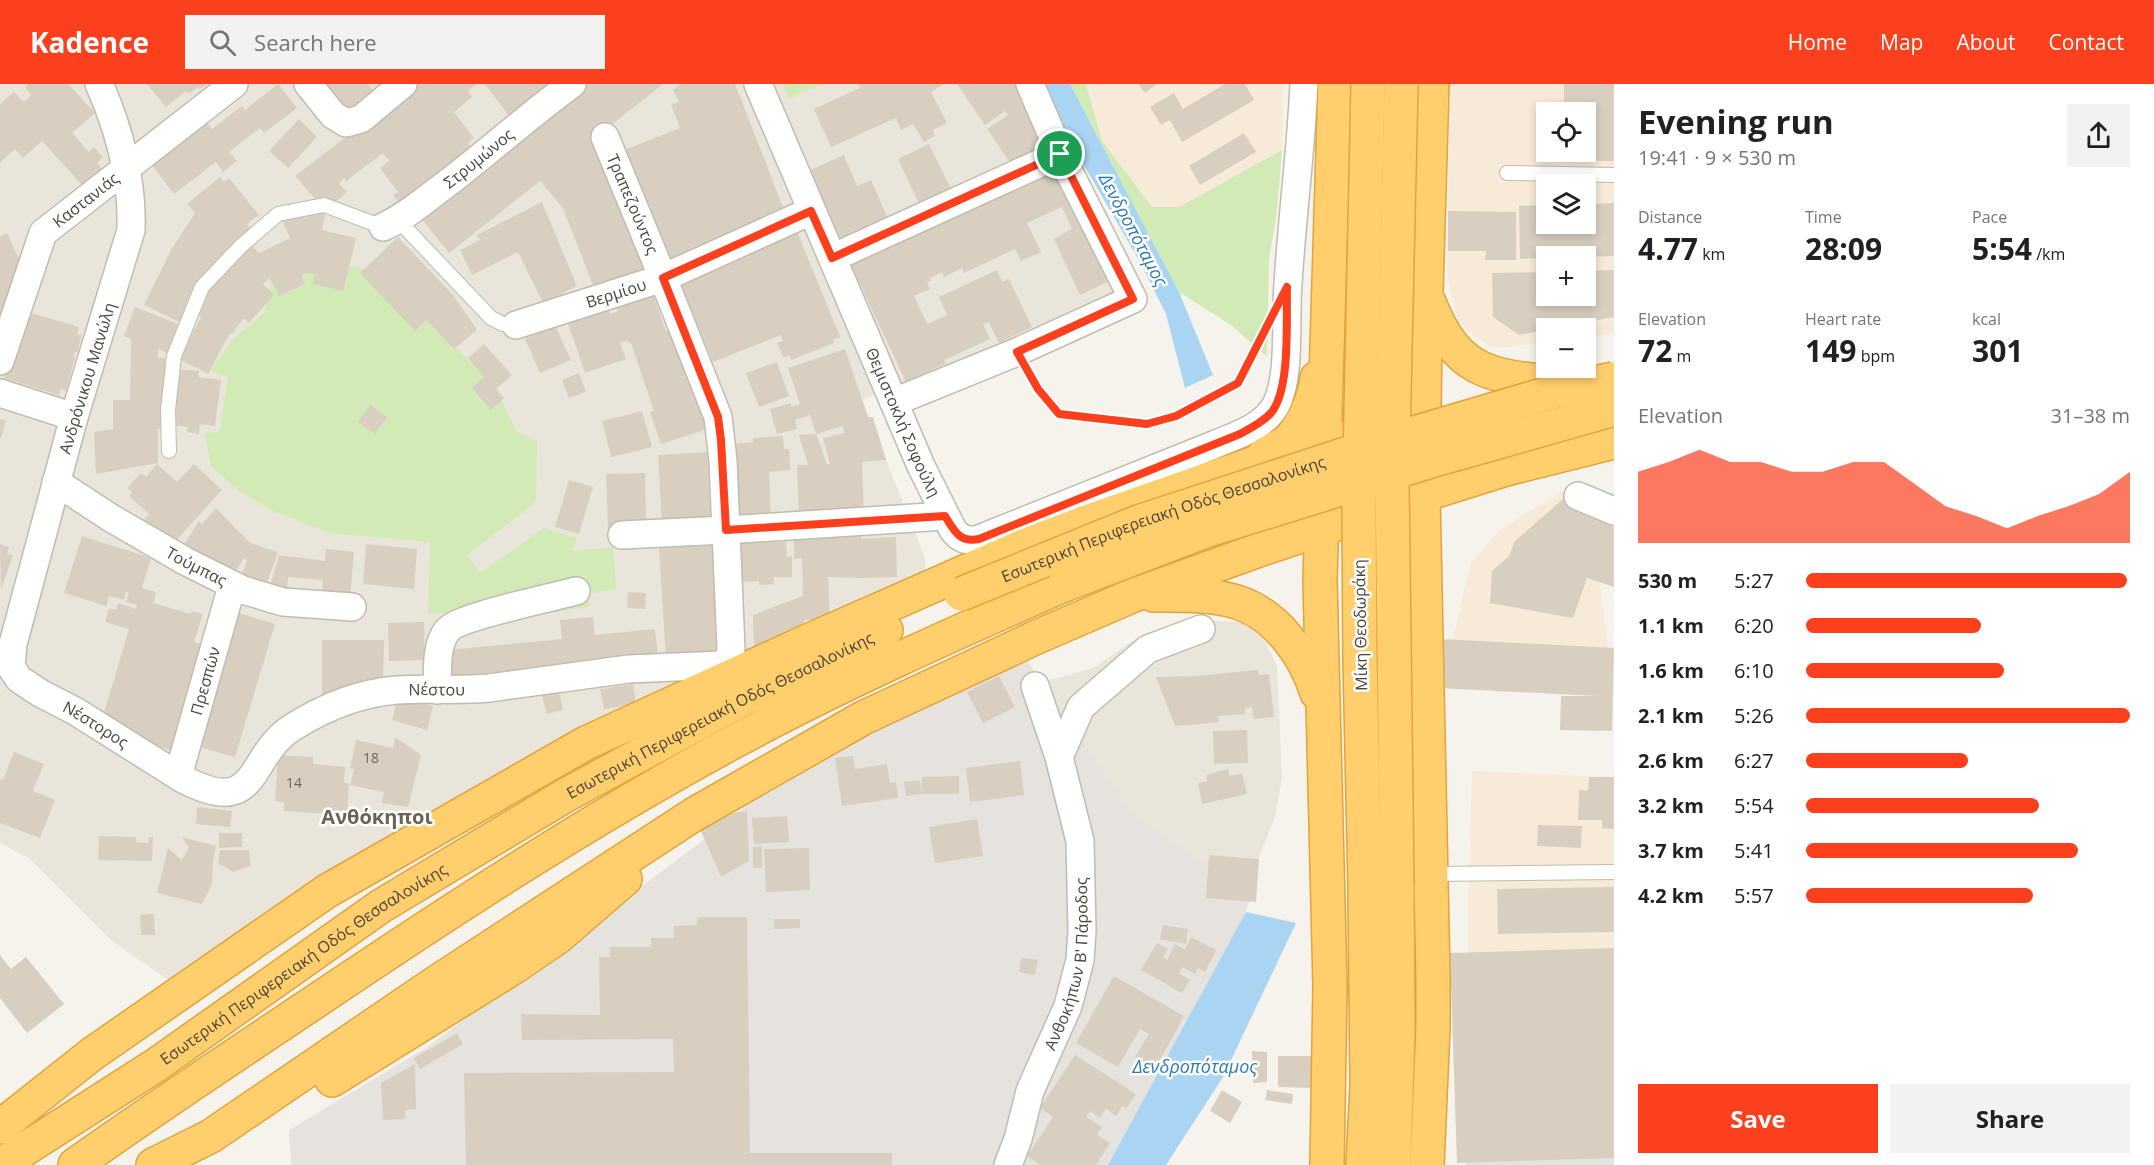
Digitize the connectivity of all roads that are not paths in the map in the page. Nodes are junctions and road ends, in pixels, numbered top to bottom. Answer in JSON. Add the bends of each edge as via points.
{"nodes":[{"id":1,"x":99,"y":84,"type":"edge"},
{"id":2,"x":234,"y":84,"type":"edge"},
{"id":3,"x":308,"y":84,"type":"edge"},
{"id":4,"x":403,"y":84,"type":"edge"},
{"id":5,"x":572,"y":84,"type":"edge"},
{"id":6,"x":758,"y":84,"type":"edge"},
{"id":7,"x":1030,"y":84,"type":"edge"},
{"id":8,"x":1304,"y":84,"type":"edge"},
{"id":9,"x":1335,"y":84,"type":"edge"},
{"id":10,"x":1368,"y":84,"type":"edge"},
{"id":11,"x":1401,"y":84,"type":"edge"},
{"id":12,"x":1432,"y":84,"type":"edge"},
{"id":13,"x":605,"y":137,"type":"dead end"},
{"id":14,"x":1060,"y":154,"type":"junction"},
{"id":15,"x":125,"y":168,"type":"junction"},
{"id":16,"x":1507,"y":173,"type":"dead end"},
{"id":17,"x":1614,"y":175,"type":"edge"},
{"id":18,"x":811,"y":211,"type":"junction"},
{"id":19,"x":391,"y":224,"type":"junction"},
{"id":20,"x":832,"y":258,"type":"junction"},
{"id":21,"x":663,"y":278,"type":"junction"},
{"id":22,"x":1427,"y":296,"type":"junction"},
{"id":23,"x":1328,"y":311,"type":"junction"},
{"id":24,"x":516,"y":325,"type":"joint"},
{"id":25,"x":0,"y":361,"type":"edge"},
{"id":26,"x":1614,"y":369,"type":"edge"},
{"id":27,"x":1614,"y":380,"type":"edge"},
{"id":28,"x":1556,"y":382,"type":"junction"},
{"id":29,"x":0,"y":393,"type":"edge"},
{"id":30,"x":894,"y":402,"type":"junction"},
{"id":31,"x":1614,"y":409,"type":"edge"},
{"id":32,"x":1425,"y":414,"type":"junction"},
{"id":33,"x":74,"y":417,"type":"junction"},
{"id":34,"x":1614,"y":442,"type":"edge"},
{"id":35,"x":1326,"y":444,"type":"junction"},
{"id":36,"x":169,"y":451,"type":"dead end"},
{"id":37,"x":1252,"y":465,"type":"junction"},
{"id":38,"x":56,"y":482,"type":"junction"},
{"id":39,"x":1423,"y":495,"type":"junction"},
{"id":40,"x":1578,"y":496,"type":"dead end"},
{"id":41,"x":1614,"y":511,"type":"edge"},
{"id":42,"x":945,"y":516,"type":"junction"},
{"id":43,"x":1321,"y":528,"type":"junction"},
{"id":44,"x":726,"y":530,"type":"junction"},
{"id":45,"x":622,"y":535,"type":"dead end"},
{"id":46,"x":232,"y":586,"type":"junction"},
{"id":47,"x":576,"y":591,"type":"dead end"},
{"id":48,"x":1134,"y":595,"type":"junction"},
{"id":49,"x":352,"y":607,"type":"dead end"},
{"id":50,"x":1201,"y":629,"type":"dead end"},
{"id":51,"x":731,"y":656,"type":"joint"},
{"id":52,"x":14,"y":673,"type":"joint"},
{"id":53,"x":1035,"y":686,"type":"dead end"},
{"id":54,"x":437,"y":690,"type":"junction"},
{"id":55,"x":1324,"y":746,"type":"junction"},
{"id":56,"x":1059,"y":757,"type":"junction"},
{"id":57,"x":178,"y":776,"type":"junction"},
{"id":58,"x":693,"y":816,"type":"junction"},
{"id":59,"x":1614,"y":872,"type":"edge"},
{"id":60,"x":1431,"y":874,"type":"junction"},
{"id":61,"x":1381,"y":886,"type":"junction"},
{"id":62,"x":167,"y":1056,"type":"junction"},
{"id":63,"x":154,"y":1109,"type":"junction"},
{"id":64,"x":0,"y":1127,"type":"edge"},
{"id":65,"x":0,"y":1135,"type":"edge"},
{"id":66,"x":1009,"y":1164,"type":"edge"},
{"id":67,"x":0,"y":1165,"type":"edge"},
{"id":68,"x":75,"y":1165,"type":"edge"},
{"id":69,"x":108,"y":1165,"type":"edge"},
{"id":70,"x":153,"y":1165,"type":"edge"},
{"id":71,"x":195,"y":1165,"type":"edge"},
{"id":72,"x":1327,"y":1165,"type":"edge"},
{"id":73,"x":1363,"y":1165,"type":"edge"},
{"id":74,"x":1394,"y":1165,"type":"edge"},
{"id":75,"x":1427,"y":1165,"type":"edge"}],
"edges":[{"from":1,"to":15,"type":"street","name":"Ανδρόνικου Μανώλη"},
{"from":2,"to":15,"type":"street","name":"Καστανιάς"},
{"from":3,"to":4,"type":"street","via":[[333,115],[346,123],[361,118]]},
{"from":5,"to":19,"type":"street","name":"Στρυμώνος","via":[[476,163]]},
{"from":6,"to":18,"type":"street","name":"Θεμιστοκλή Σοφούλη"},
{"from":7,"to":14,"type":"street"},
{"from":8,"to":42,"type":"street","name":"Θεμιστοκλή Σοφούλη","via":[[1284,369],[1274,408],[1240,434],[979,539],[961,538]]},
{"from":9,"to":23,"type":"highway"},
{"from":10,"to":61,"type":"highway","name":"Μίκη Θεοδωράκη","bridge":true,"via":[[1359,507],[1360,671]]},
{"from":11,"to":61,"type":"highway","name":"Μίκη Θεοδωράκη","bridge":true},
{"from":12,"to":22,"type":"highway"},
{"from":13,"to":21,"type":"street","name":"Τραπεζούντος"},
{"from":14,"to":20,"type":"street"},
{"from":14,"to":30,"type":"street","via":[[1133,299]]},
{"from":15,"to":25,"type":"street","name":"Καστανιάς","via":[[43,233]]},
{"from":15,"to":33,"type":"street","name":"Ανδρόνικου Μανώλη","via":[[131,230]]},
{"from":16,"to":17,"type":"lane"},
{"from":18,"to":20,"type":"street","name":"Θεμιστοκλή Σοφούλη"},
{"from":18,"to":21,"type":"street","name":"Βερμίου"},
{"from":19,"to":24,"type":"lane","via":[[491,318]]},
{"from":19,"to":36,"type":"lane","via":[[324,205],[278,214],[241,246],[202,287],[174,356],[168,410]]},
{"from":20,"to":30,"type":"street","name":"Θεμιστοκλή Σοφούλη"},
{"from":21,"to":24,"type":"street","name":"Βερμίου"},
{"from":21,"to":44,"type":"street","name":"Τραπεζούντος","via":[[718,417]]},
{"from":22,"to":28,"type":"highway","via":[[1445,337],[1474,364],[1504,376]]},
{"from":22,"to":32,"type":"highway"},
{"from":23,"to":35,"type":"highway"},
{"from":23,"to":37,"type":"highway","via":[[1315,391],[1302,421],[1289,440]]},
{"from":26,"to":28,"type":"highway"},
{"from":27,"to":62,"type":"highway","name":"Εσωτερική Περιφερειακή Οδός Θεσσαλονίκης","bridge":true,"via":[[1556,391],[1370,446],[1138,522],[960,594],[737,702],[566,795],[381,906]]},
{"from":28,"to":32,"type":"highway"},
{"from":29,"to":33,"type":"street"},
{"from":30,"to":42,"type":"street","name":"Θεμιστοκλή Σοφούλη"},
{"from":31,"to":63,"type":"highway","name":"Εσωτερική Περιφερειακή Οδός Θεσσαλονίκης","bridge":true,"via":[[1205,531],[1064,585],[893,661],[736,740],[614,809],[436,920]]},
{"from":32,"to":35,"type":"highway"},
{"from":32,"to":39,"type":"highway"},
{"from":33,"to":38,"type":"street","name":"Ανδρόνικου Μανώλη"},
{"from":34,"to":39,"type":"highway"},
{"from":35,"to":37,"type":"highway"},
{"from":35,"to":43,"type":"highway"},
{"from":37,"to":64,"type":"highway","via":[[1021,547],[586,743],[327,891],[92,1054]]},
{"from":38,"to":46,"type":"street","name":"Τούμπας"},
{"from":38,"to":52,"type":"street","name":"Ανδρόνικου Μανώλη","via":[[13,644]]},
{"from":39,"to":43,"type":"highway"},
{"from":39,"to":60,"type":"highway"},
{"from":40,"to":41,"type":"street"},
{"from":42,"to":44,"type":"street"},
{"from":43,"to":48,"type":"highway"},
{"from":43,"to":55,"type":"highway"},
{"from":44,"to":45,"type":"street"},
{"from":44,"to":51,"type":"street","name":"Τραπεζούντος"},
{"from":46,"to":49,"type":"street","name":"Τούμπας","via":[[283,602]]},
{"from":46,"to":57,"type":"street","name":"Πρεσπών"},
{"from":47,"to":54,"type":"street","via":[[451,627],[441,645]]},
{"from":48,"to":55,"type":"highway","via":[[1217,598],[1246,606],[1276,626],[1312,678],[1320,704]]},
{"from":48,"to":58,"type":"highway","via":[[863,718]]},
{"from":50,"to":56,"type":"street","via":[[1148,650],[1082,707]]},
{"from":51,"to":54,"type":"street","name":"Νέστου","via":[[721,665],[629,669],[489,688]]},
{"from":52,"to":57,"type":"street","name":"Νέστορος","via":[[28,687],[75,711]]},
{"from":53,"to":56,"type":"street","name":"Ανθοκήπων Β' Πάροδος"},
{"from":54,"to":57,"type":"street","name":"Νέστου","via":[[370,694],[321,711],[278,738],[253,777],[235,790],[210,791]]},
{"from":55,"to":72,"type":"highway","via":[[1330,986]]},
{"from":56,"to":66,"type":"street","name":"Ανθοκήπων Β' Πάροδος","via":[[1080,841],[1080,960],[1068,1006],[1030,1091]]},
{"from":58,"to":70,"type":"highway","via":[[434,984],[211,1136]]},
{"from":58,"to":71,"type":"highway","via":[[558,937]]},
{"from":59,"to":60,"type":"lane"},
{"from":60,"to":75,"type":"highway","via":[[1433,1027]]},
{"from":61,"to":73,"type":"highway","name":"Μίκη Θεοδωράκη"},
{"from":61,"to":74,"type":"highway","name":"Μίκη Θεοδωράκη","via":[[1398,1031]]},
{"from":62,"to":65,"type":"highway"},
{"from":62,"to":67,"type":"highway","name":"Εσωτερική Περιφερειακή Οδός Θεσσαλονίκης"},
{"from":63,"to":68,"type":"highway","name":"Εσωτερική Περιφερειακή Οδός Θεσσαλονίκης"},
{"from":63,"to":69,"type":"highway"}]}
